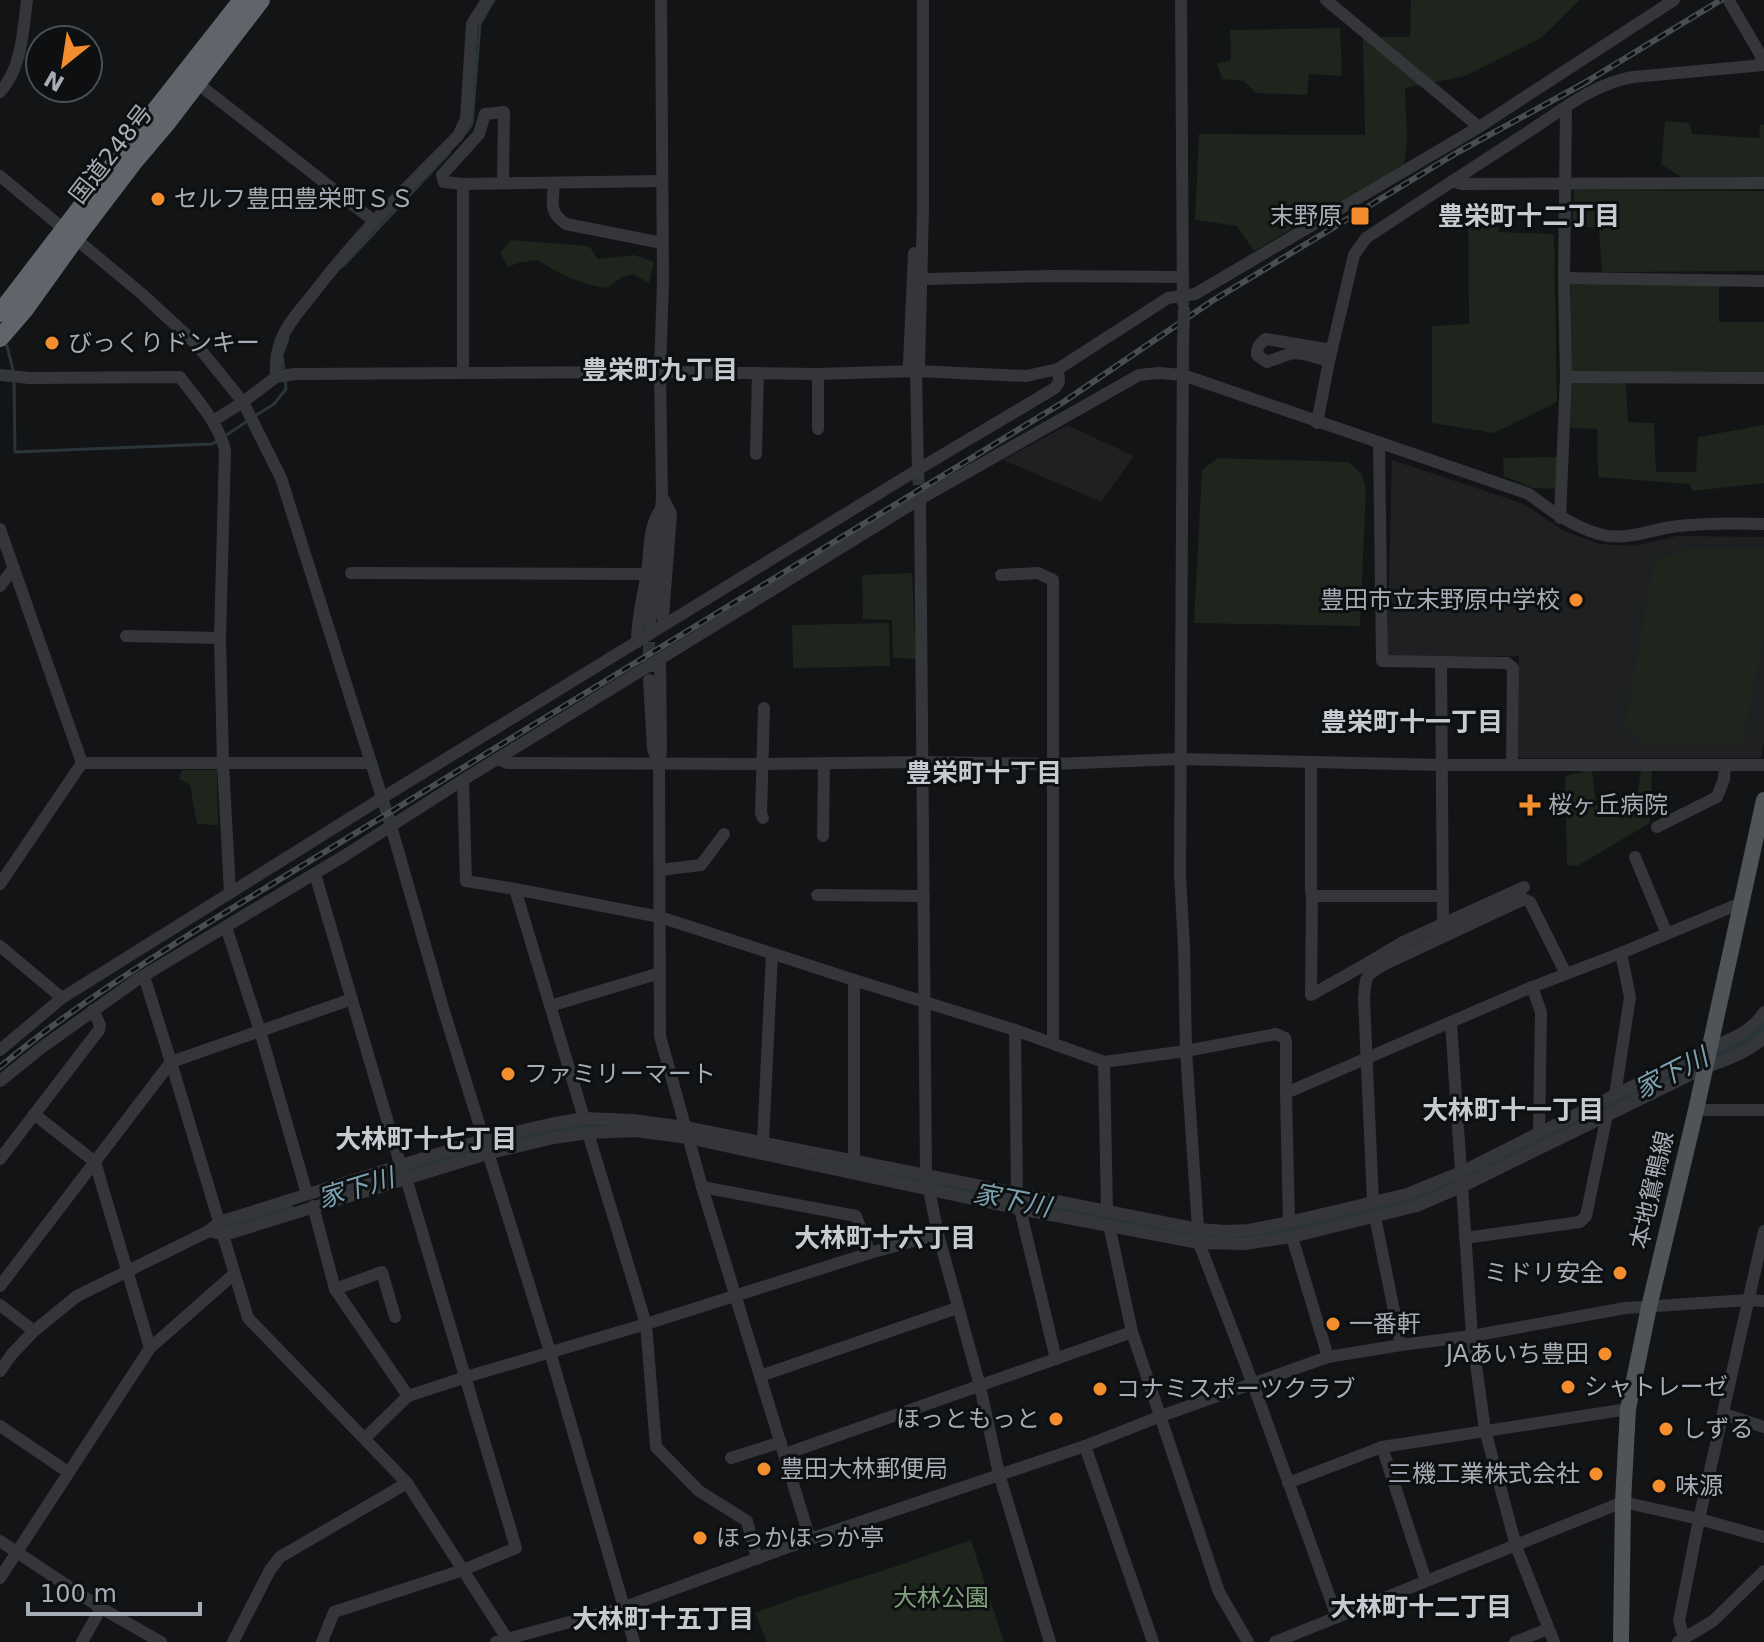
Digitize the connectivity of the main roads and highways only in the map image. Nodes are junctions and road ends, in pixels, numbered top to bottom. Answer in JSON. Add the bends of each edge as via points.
{"nodes":[{"id":1,"x":242,"y":0,"type":"edge"},
{"id":2,"x":261,"y":0,"type":"edge"},
{"id":3,"x":70,"y":234,"type":"junction"},
{"id":4,"x":0,"y":313,"type":"edge"},
{"id":5,"x":0,"y":338,"type":"edge"},
{"id":6,"x":1764,"y":800,"type":"edge"},
{"id":7,"x":1621,"y":1642,"type":"edge"}],
"edges":[{"from":1,"to":3,"type":"highway","name":"国道248号","via":[[140,130]]},
{"from":2,"to":3,"type":"highway","name":"国道248号"},
{"from":3,"to":4,"type":"highway","name":"国道248号"},
{"from":3,"to":5,"type":"highway","name":"国道248号","via":[[25,309]]},
{"from":6,"to":7,"type":"main road","name":"本地鴛鴨線","via":[[1628,1409]]}]}
